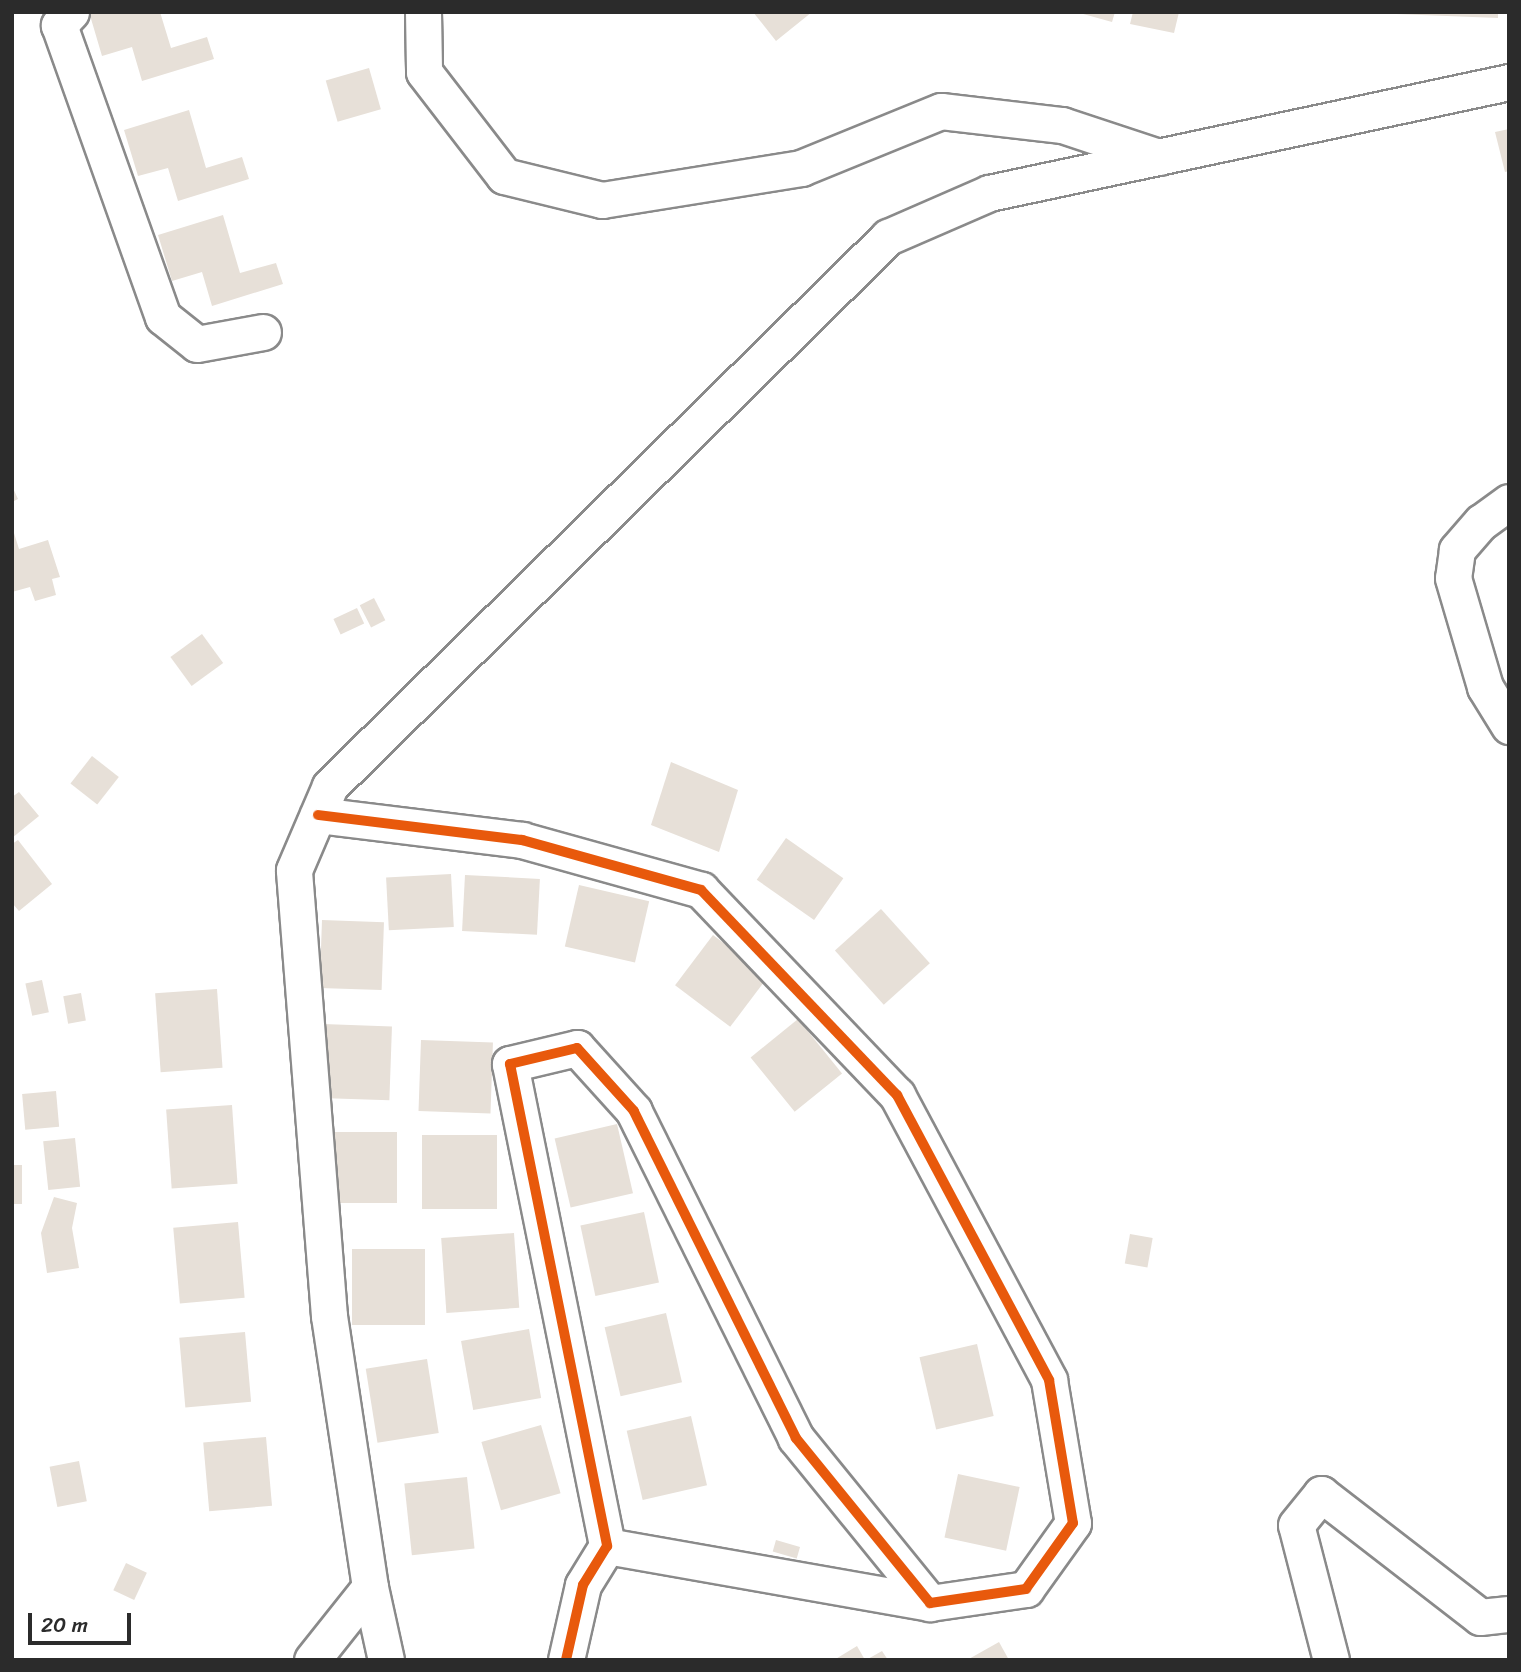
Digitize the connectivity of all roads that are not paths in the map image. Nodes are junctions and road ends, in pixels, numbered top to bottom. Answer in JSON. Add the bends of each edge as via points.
{"nodes":[{"id":1,"x":71,"y":12,"type":"edge"},
{"id":2,"x":423,"y":12,"type":"edge"},
{"id":3,"x":1509,"y":82,"type":"edge"},
{"id":4,"x":1159,"y":157,"type":"junction"},
{"id":5,"x":263,"y":332,"type":"dead end"},
{"id":6,"x":1509,"y":502,"type":"edge"},
{"id":7,"x":1509,"y":726,"type":"edge"},
{"id":8,"x":318,"y":815,"type":"junction"},
{"id":9,"x":607,"y":1546,"type":"junction"},
{"id":10,"x":370,"y":1587,"type":"junction"},
{"id":11,"x":930,"y":1603,"type":"junction"},
{"id":12,"x":1509,"y":1614,"type":"edge"},
{"id":13,"x":312,"y":1660,"type":"edge"},
{"id":14,"x":386,"y":1660,"type":"edge"},
{"id":15,"x":566,"y":1660,"type":"edge"},
{"id":16,"x":1331,"y":1660,"type":"edge"}],
"edges":[{"from":1,"to":5,"type":"street","via":[[60,25],[163,317],[197,344]]},
{"from":2,"to":4,"type":"street","via":[[424,72],[504,176],[603,200],[801,168],[941,111],[1062,125]]},
{"from":3,"to":4,"type":"street"},
{"from":4,"to":8,"type":"street","via":[[989,194],[888,237],[330,786]]},
{"from":6,"to":7,"type":"street","via":[[1481,522],[1457,550],[1453,578],[1485,687]]},
{"from":8,"to":10,"type":"street","via":[[294,870],[329,1316]]},
{"from":8,"to":11,"type":"street","via":[[522,840],[701,890],[897,1095],[1049,1380],[1073,1523],[1026,1589]]},
{"from":9,"to":11,"type":"street"},
{"from":9,"to":11,"type":"street","via":[[510,1064],[577,1048],[634,1111],[796,1438]]},
{"from":9,"to":15,"type":"street","via":[[583,1585]]},
{"from":10,"to":13,"type":"street"},
{"from":10,"to":14,"type":"street"},
{"from":12,"to":16,"type":"street","via":[[1480,1617],[1321,1494],[1296,1525]]}]}
